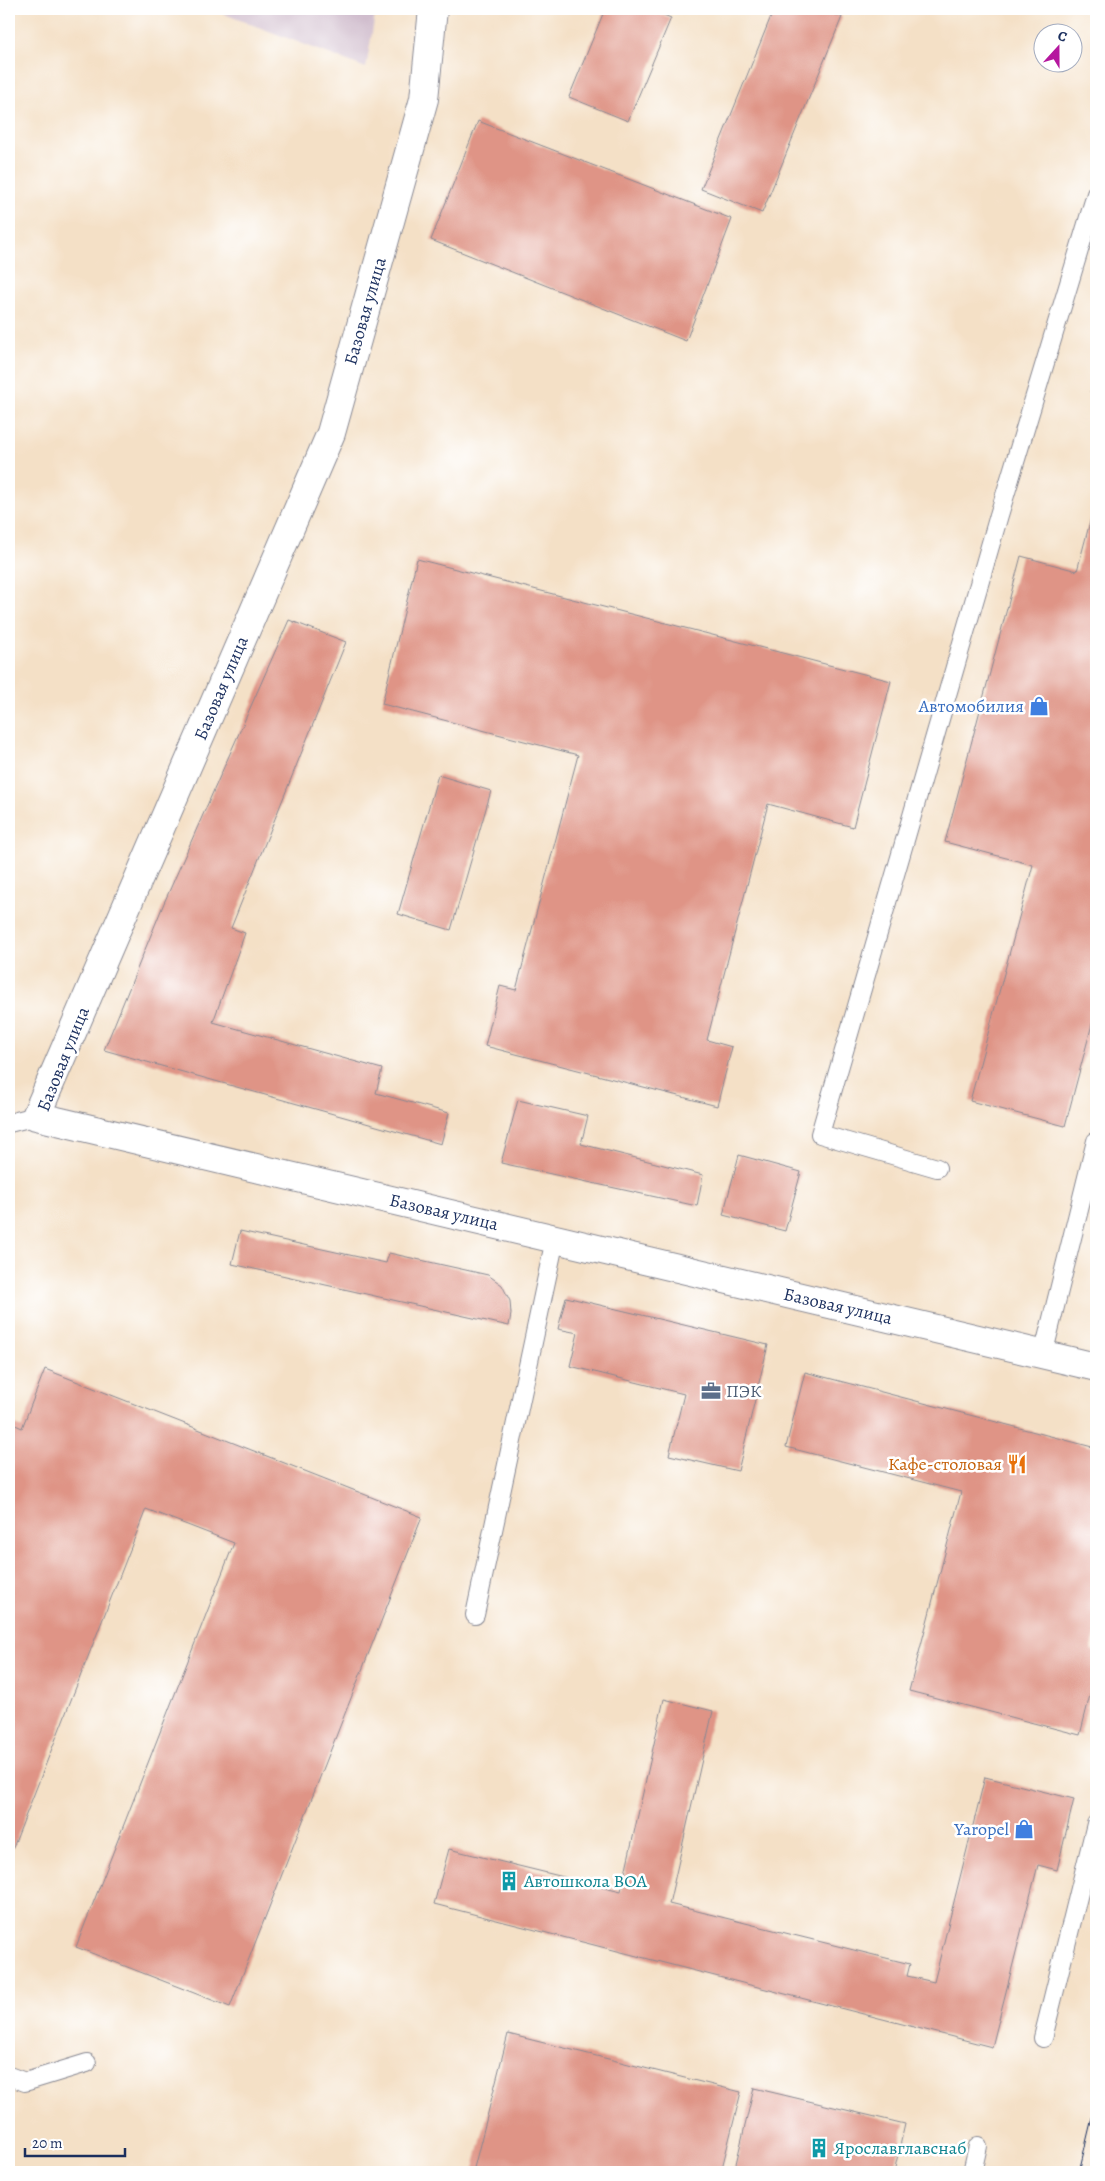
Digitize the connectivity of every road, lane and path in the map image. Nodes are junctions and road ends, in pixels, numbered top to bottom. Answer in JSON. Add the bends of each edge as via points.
{"nodes":[{"id":1,"x":433,"y":9,"type":"edge"},
{"id":2,"x":1096,"y":194,"type":"edge"},
{"id":3,"x":36,"y":1116,"type":"junction"},
{"id":4,"x":9,"y":1117,"type":"edge"},
{"id":5,"x":9,"y":1122,"type":"edge"},
{"id":6,"x":1096,"y":1142,"type":"edge"},
{"id":7,"x":937,"y":1168,"type":"dead end"},
{"id":8,"x":555,"y":1239,"type":"junction"},
{"id":9,"x":1043,"y":1355,"type":"junction"},
{"id":10,"x":1096,"y":1367,"type":"edge"},
{"id":11,"x":475,"y":1615,"type":"dead end"},
{"id":12,"x":1096,"y":1824,"type":"edge"},
{"id":13,"x":1043,"y":2038,"type":"dead end"},
{"id":14,"x":87,"y":2063,"type":"dead end"},
{"id":15,"x":9,"y":2076,"type":"edge"},
{"id":16,"x":978,"y":2146,"type":"dead end"},
{"id":17,"x":972,"y":2172,"type":"edge"}],
"edges":[{"from":1,"to":3,"type":"street","name":"Базовая улица","via":[[424,99],[331,433]]},
{"from":2,"to":7,"type":"lane","via":[[999,514],[820,1134]]},
{"from":3,"to":4,"type":"lane"},
{"from":3,"to":5,"type":"lane"},
{"from":3,"to":8,"type":"street","name":"Базовая улица"},
{"from":6,"to":9,"type":"lane"},
{"from":8,"to":9,"type":"street","name":"Базовая улица"},
{"from":8,"to":11,"type":"lane"},
{"from":9,"to":10,"type":"street","name":"Базовая улица"},
{"from":12,"to":13,"type":"lane"},
{"from":14,"to":15,"type":"lane","via":[[25,2082]]},
{"from":16,"to":17,"type":"lane"}]}
